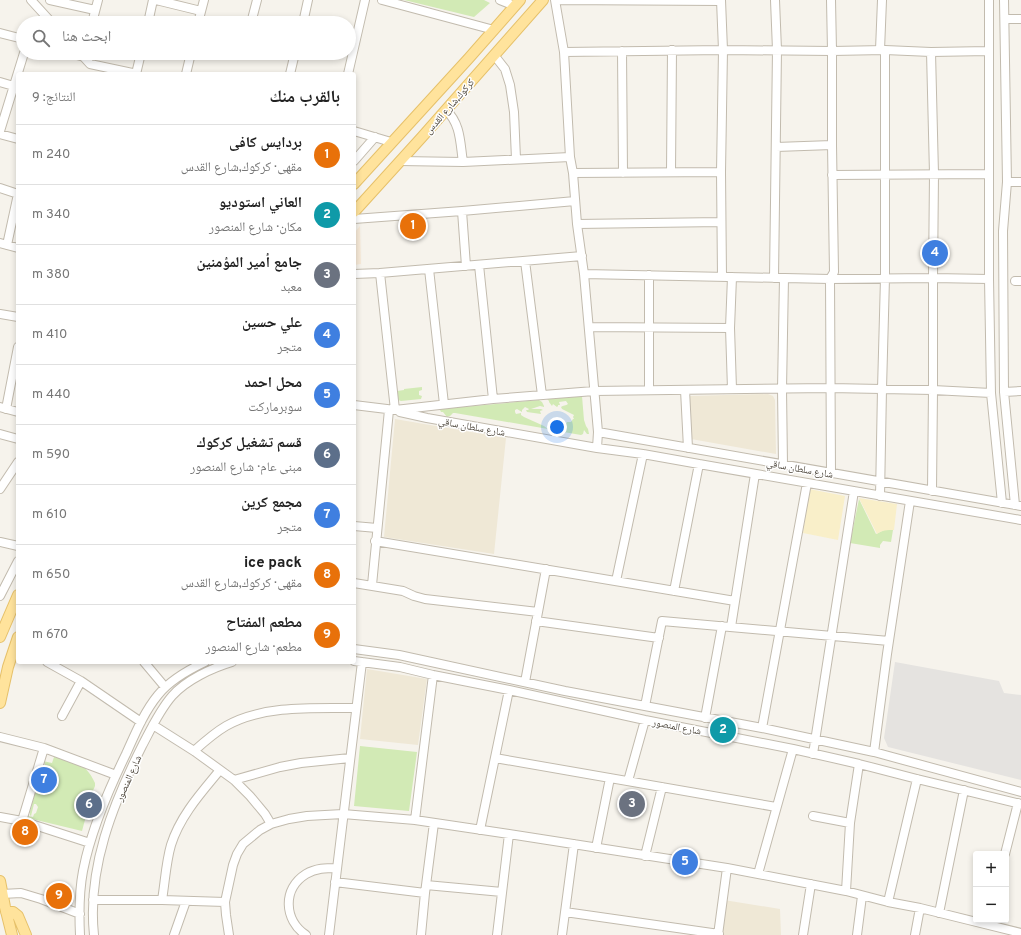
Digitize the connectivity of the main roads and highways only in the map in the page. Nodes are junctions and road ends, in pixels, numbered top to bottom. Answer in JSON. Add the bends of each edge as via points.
{"nodes":[{"id":1,"x":543,"y":0,"type":"edge"},
{"id":2,"x":518,"y":3,"type":"edge"},
{"id":3,"x":469,"y":58,"type":"junction"},
{"id":4,"x":482,"y":69,"type":"junction"},
{"id":5,"x":356,"y":182,"type":"edge"},
{"id":6,"x":356,"y":210,"type":"edge"},
{"id":7,"x":16,"y":600,"type":"edge"},
{"id":8,"x":0,"y":637,"type":"edge"},
{"id":9,"x":16,"y":645,"type":"edge"},
{"id":10,"x":0,"y":704,"type":"edge"},
{"id":11,"x":0,"y":881,"type":"edge"},
{"id":12,"x":6,"y":912,"type":"junction"},
{"id":13,"x":12,"y":935,"type":"edge"},
{"id":14,"x":26,"y":935,"type":"edge"}],
"edges":[{"from":1,"to":4,"type":"main road","name":"كركوك,شارع القدس"},
{"from":2,"to":3,"type":"main road","name":"كركوك,شارع القدس"},
{"from":3,"to":4,"type":"main road"},
{"from":3,"to":5,"type":"main road","name":"كركوك,شارع القدس"},
{"from":4,"to":6,"type":"main road","name":"كركوك,شارع القدس"},
{"from":7,"to":8,"type":"main road"},
{"from":9,"to":10,"type":"main road"},
{"from":11,"to":12,"type":"main road"},
{"from":12,"to":13,"type":"main road"},
{"from":12,"to":14,"type":"main road","via":[[13,912],[18,916]]}]}
